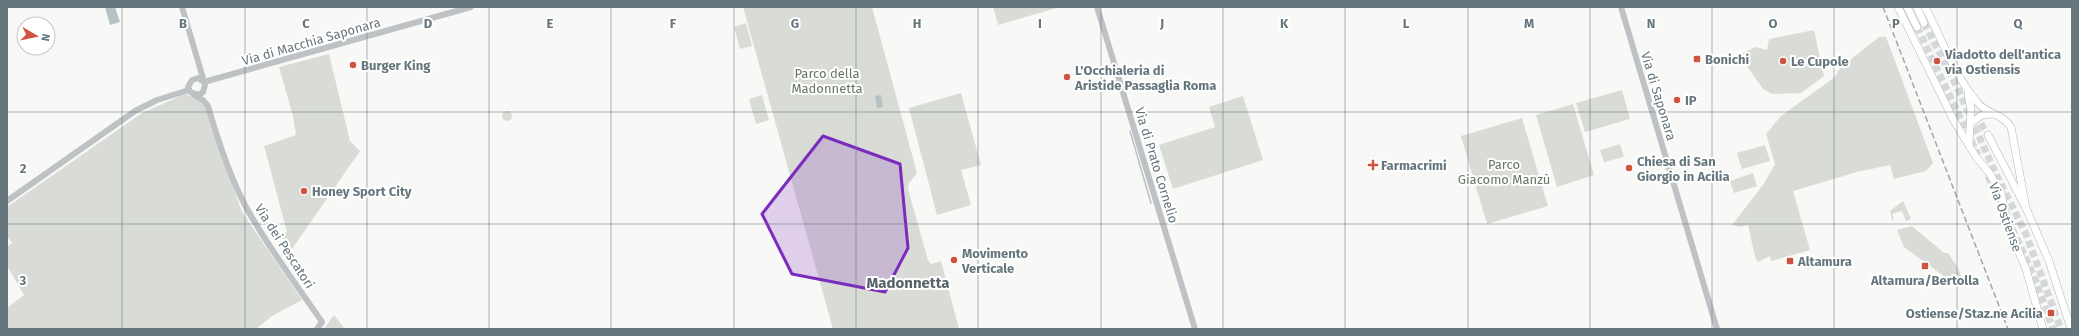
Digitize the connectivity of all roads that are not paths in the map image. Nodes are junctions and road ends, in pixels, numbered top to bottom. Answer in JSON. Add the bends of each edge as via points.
{"nodes":[{"id":1,"x":182,"y":7,"type":"edge"},
{"id":2,"x":471,"y":7,"type":"edge"},
{"id":3,"x":1097,"y":7,"type":"edge"},
{"id":4,"x":1621,"y":7,"type":"edge"},
{"id":5,"x":1898,"y":7,"type":"edge"},
{"id":6,"x":1907,"y":7,"type":"edge"},
{"id":7,"x":1917,"y":7,"type":"edge"},
{"id":8,"x":1925,"y":7,"type":"edge"},
{"id":9,"x":1924,"y":23,"type":"tunnel mouth"},
{"id":10,"x":1917,"y":27,"type":"tunnel mouth"},
{"id":11,"x":204,"y":82,"type":"junction"},
{"id":12,"x":1964,"y":87,"type":"junction"},
{"id":13,"x":189,"y":90,"type":"junction"},
{"id":14,"x":194,"y":95,"type":"junction"},
{"id":15,"x":1997,"y":115,"type":"junction"},
{"id":16,"x":1971,"y":123,"type":"junction"},
{"id":17,"x":1988,"y":134,"type":"tunnel mouth"},
{"id":18,"x":1970,"y":147,"type":"junction"},
{"id":19,"x":7,"y":200,"type":"edge"},
{"id":20,"x":2026,"y":208,"type":"junction"},
{"id":21,"x":317,"y":329,"type":"edge"},
{"id":22,"x":1195,"y":329,"type":"edge"},
{"id":23,"x":1717,"y":329,"type":"edge"},
{"id":24,"x":2043,"y":329,"type":"edge"},
{"id":25,"x":2071,"y":329,"type":"edge"}],
"edges":[{"from":1,"to":11,"type":"street"},
{"from":2,"to":11,"type":"street","name":"Via di Macchia Saponara"},
{"from":3,"to":22,"type":"street","name":"Via di Prato Cornelio"},
{"from":4,"to":23,"type":"street","name":"Via di Saponara"},
{"from":5,"to":18,"type":"main road","name":"Via Ostiense","via":[[1953,119]]},
{"from":6,"to":10,"type":"main road"},
{"from":7,"to":9,"type":"main road"},
{"from":8,"to":12,"type":"main road"},
{"from":11,"to":13,"type":"street","via":[[198,78],[193,79],[189,84]]},
{"from":11,"to":14,"type":"street","via":[[203,92]]},
{"from":12,"to":15,"type":"main road","via":[[1982,107]]},
{"from":12,"to":16,"type":"main road","via":[[1971,104]]},
{"from":13,"to":14,"type":"street"},
{"from":13,"to":19,"type":"street","via":[[157,100],[135,111]]},
{"from":14,"to":21,"type":"street","name":"Via dei Pescatori","via":[[208,106],[226,161],[256,224],[322,322]]},
{"from":15,"to":16,"type":"main road","via":[[1984,114]]},
{"from":15,"to":20,"type":"main road","via":[[2007,121],[2012,130]]},
{"from":16,"to":18,"type":"main road","via":[[1968,139]]},
{"from":17,"to":20,"type":"main road"},
{"from":18,"to":24,"type":"main road","name":"Via Ostiense","via":[[2001,193],[2009,229],[2026,269]]},
{"from":20,"to":25,"type":"main road","via":[[2049,261]]}]}
